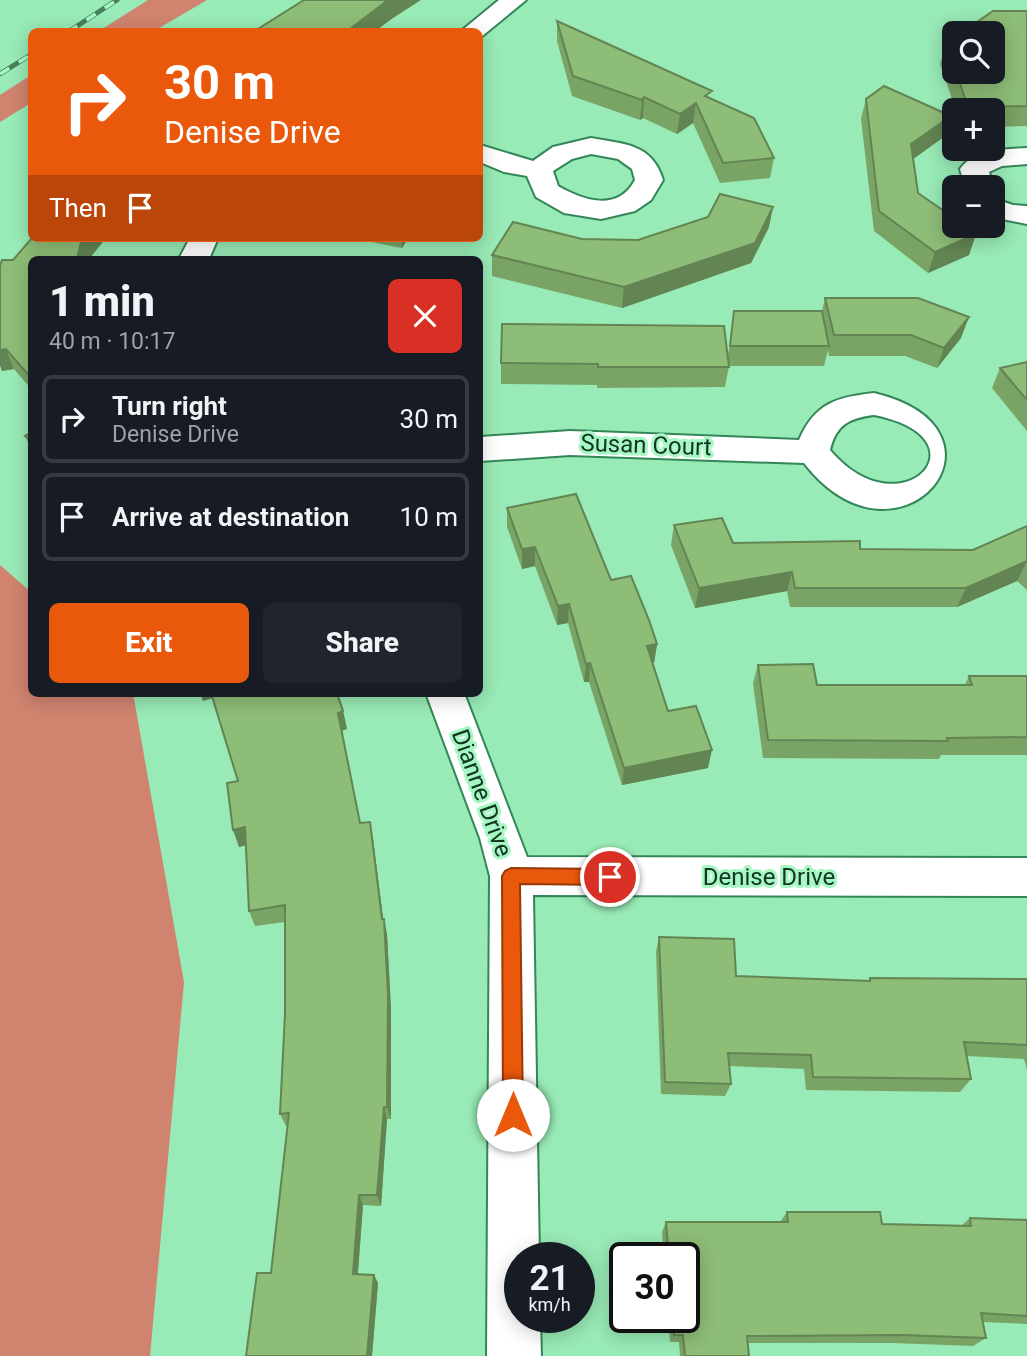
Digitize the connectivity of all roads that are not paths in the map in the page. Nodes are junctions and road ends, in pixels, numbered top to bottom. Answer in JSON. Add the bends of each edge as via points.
{"nodes":[{"id":1,"x":514,"y":0,"type":"edge"},
{"id":2,"x":477,"y":28,"type":"edge"},
{"id":3,"x":483,"y":154,"type":"edge"},
{"id":4,"x":1027,"y":156,"type":"edge"},
{"id":5,"x":538,"y":170,"type":"dead end"},
{"id":6,"x":976,"y":175,"type":"edge"},
{"id":7,"x":1005,"y":211,"type":"edge"},
{"id":8,"x":1027,"y":215,"type":"edge"},
{"id":9,"x":483,"y":449,"type":"edge"},
{"id":10,"x":813,"y":452,"type":"dead end"},
{"id":11,"x":447,"y":697,"type":"edge"},
{"id":12,"x":511,"y":876,"type":"junction"},
{"id":13,"x":1027,"y":877,"type":"edge"},
{"id":14,"x":514,"y":1356,"type":"edge"}],
"edges":[{"from":1,"to":2,"type":"street"},
{"from":3,"to":5,"type":"street"},
{"from":4,"to":6,"type":"street","via":[[996,158],[974,169]]},
{"from":7,"to":8,"type":"street"},
{"from":9,"to":10,"type":"street","name":"Susan Court","via":[[570,443]]},
{"from":11,"to":12,"type":"street","name":"Dianne Drive"},
{"from":12,"to":13,"type":"street","name":"Denise Drive"},
{"from":12,"to":14,"type":"street","name":"Dianne Drive"}]}
